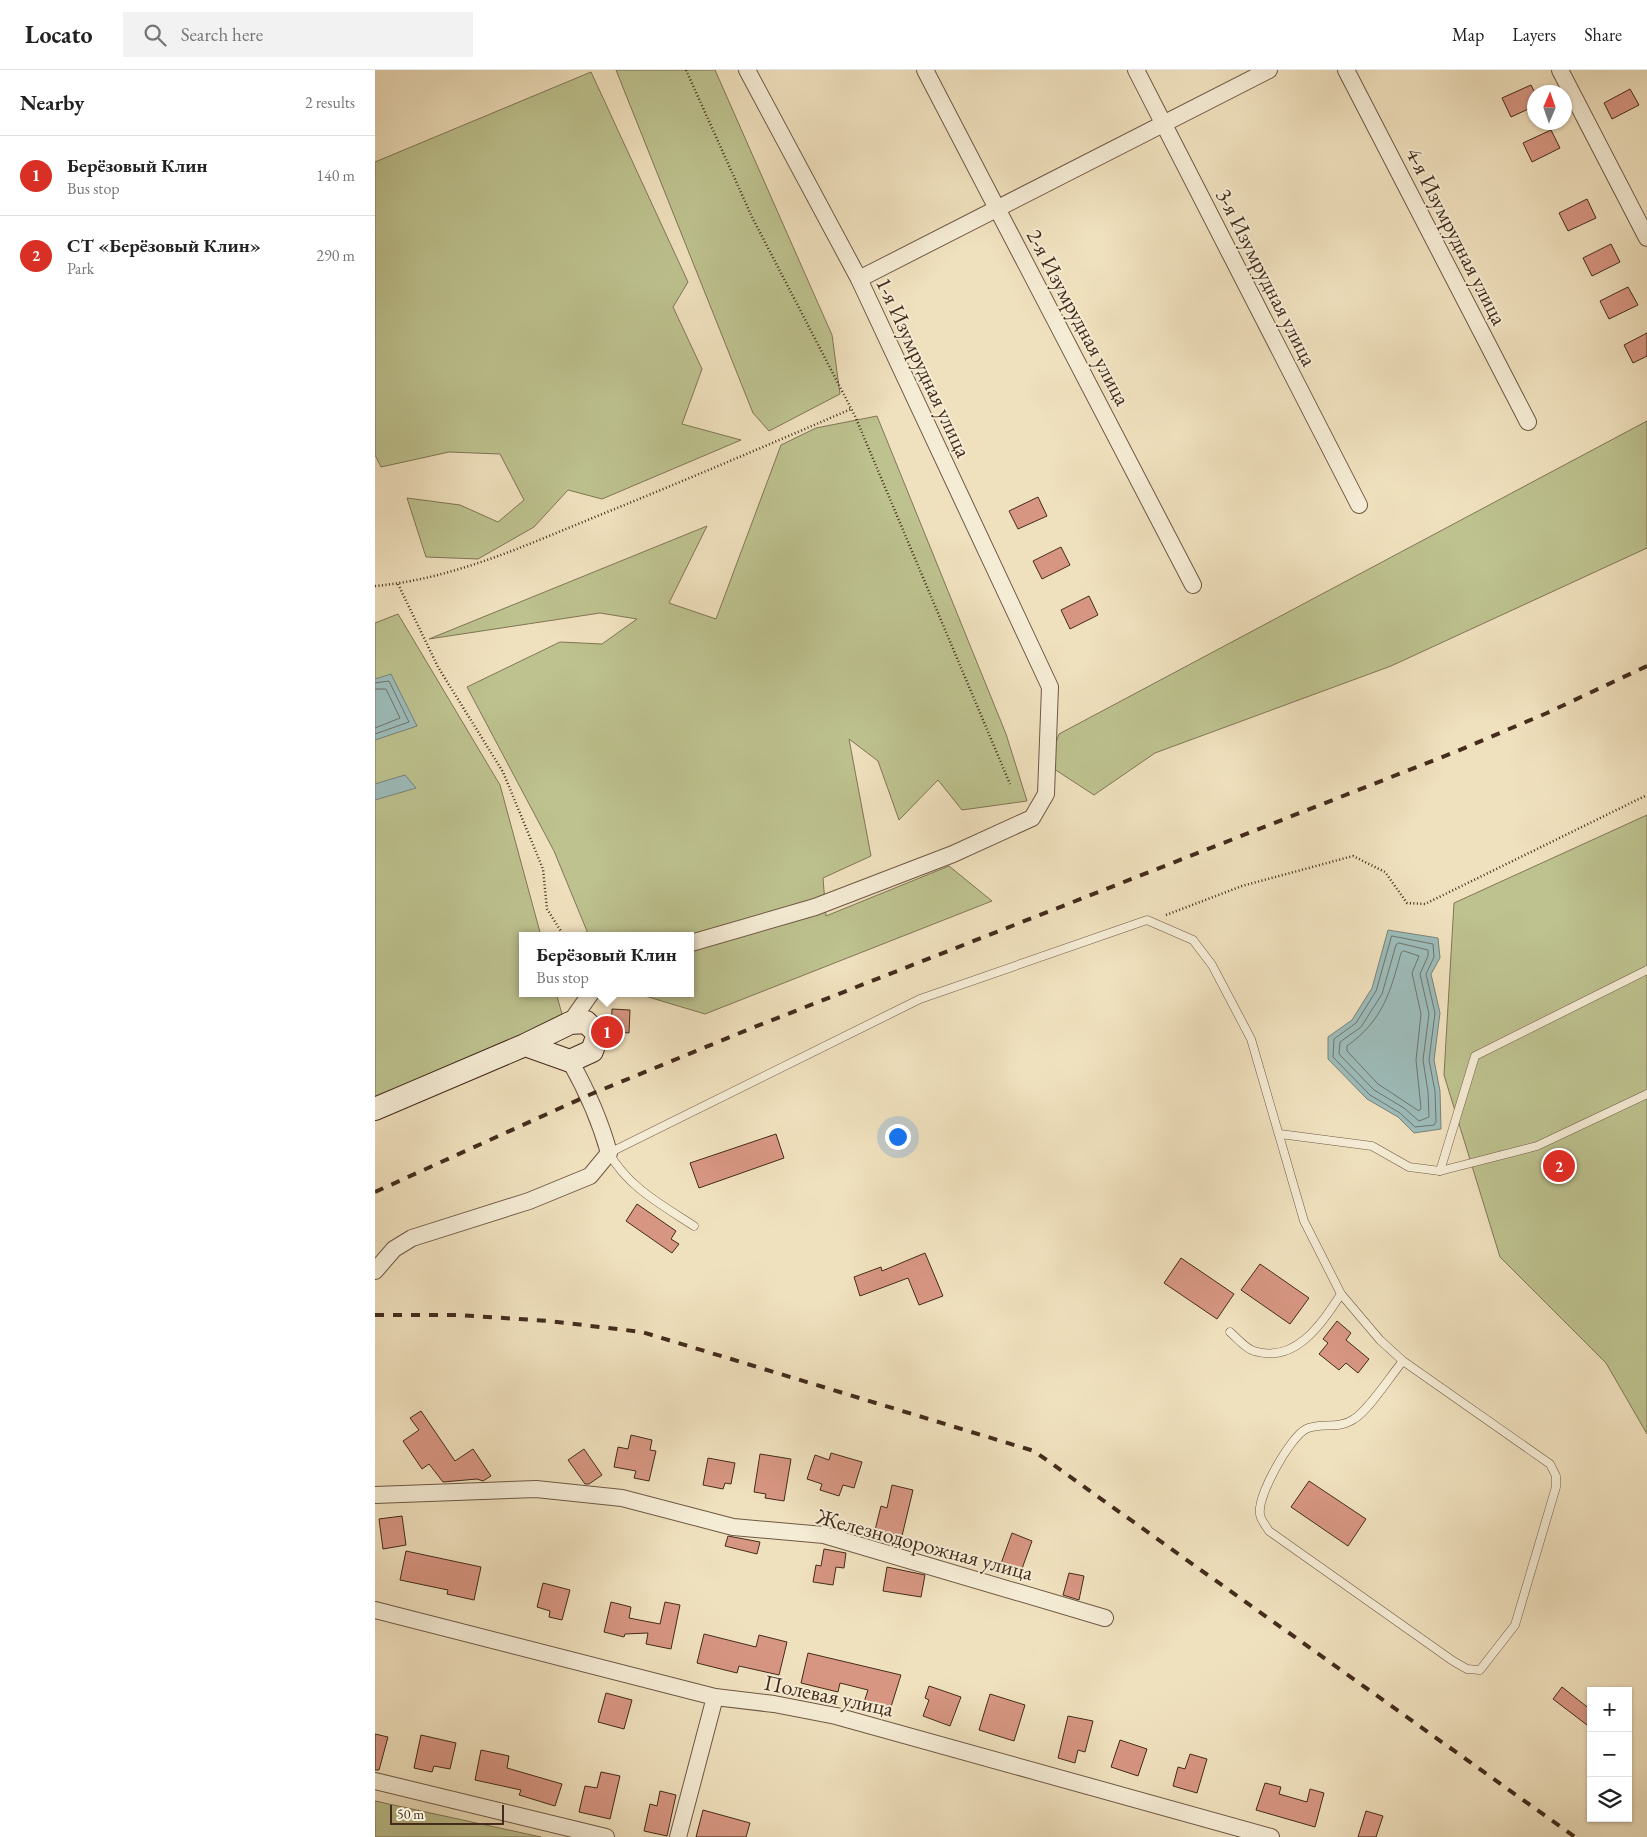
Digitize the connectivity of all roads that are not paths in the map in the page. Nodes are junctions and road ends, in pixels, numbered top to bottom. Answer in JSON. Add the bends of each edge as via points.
{"nodes":[{"id":1,"x":747,"y":70,"type":"edge"},
{"id":2,"x":925,"y":70,"type":"edge"},
{"id":3,"x":1136,"y":70,"type":"edge"},
{"id":4,"x":1269,"y":70,"type":"edge"},
{"id":5,"x":1346,"y":70,"type":"edge"},
{"id":6,"x":1560,"y":70,"type":"edge"},
{"id":7,"x":1164,"y":125,"type":"junction"},
{"id":8,"x":998,"y":209,"type":"junction"},
{"id":9,"x":1647,"y":238,"type":"edge"},
{"id":10,"x":859,"y":280,"type":"junction"},
{"id":11,"x":1528,"y":422,"type":"dead end"},
{"id":12,"x":1359,"y":505,"type":"dead end"},
{"id":13,"x":1193,"y":585,"type":"dead end"},
{"id":14,"x":694,"y":941,"type":"edge"},
{"id":15,"x":1647,"y":970,"type":"edge"},
{"id":16,"x":588,"y":997,"type":"edge"},
{"id":17,"x":570,"y":1023,"type":"junction"},
{"id":18,"x":525,"y":1045,"type":"junction"},
{"id":19,"x":570,"y":1061,"type":"junction"},
{"id":20,"x":1647,"y":1094,"type":"edge"},
{"id":21,"x":375,"y":1109,"type":"edge"},
{"id":22,"x":1279,"y":1134,"type":"junction"},
{"id":23,"x":609,"y":1153,"type":"junction"},
{"id":24,"x":1440,"y":1170,"type":"junction"},
{"id":25,"x":694,"y":1226,"type":"dead end"},
{"id":26,"x":375,"y":1271,"type":"edge"},
{"id":27,"x":1341,"y":1294,"type":"junction"},
{"id":28,"x":1230,"y":1332,"type":"dead end"},
{"id":29,"x":1403,"y":1361,"type":"junction"},
{"id":30,"x":375,"y":1495,"type":"edge"},
{"id":31,"x":375,"y":1610,"type":"edge"},
{"id":32,"x":1105,"y":1618,"type":"dead end"},
{"id":33,"x":715,"y":1697,"type":"junction"},
{"id":34,"x":375,"y":1781,"type":"edge"},
{"id":35,"x":606,"y":1837,"type":"edge"},
{"id":36,"x":678,"y":1837,"type":"edge"},
{"id":37,"x":1271,"y":1837,"type":"edge"}],
"edges":[{"from":1,"to":10,"type":"street","name":"1-я Изумрудная улица"},
{"from":2,"to":8,"type":"street","name":"2-я Изумрудная улица"},
{"from":3,"to":7,"type":"street","name":"3-я Изумрудная улица"},
{"from":4,"to":7,"type":"street"},
{"from":5,"to":11,"type":"street","name":"4-я Изумрудная улица"},
{"from":6,"to":9,"type":"street"},
{"from":7,"to":8,"type":"street"},
{"from":7,"to":12,"type":"street","name":"3-я Изумрудная улица"},
{"from":8,"to":10,"type":"street"},
{"from":8,"to":13,"type":"street","name":"2-я Изумрудная улица"},
{"from":10,"to":14,"type":"street","name":"1-я Изумрудная улица","via":[[1050,687],[1046,794],[1032,818],[953,854],[815,907]]},
{"from":15,"to":24,"type":"lane","via":[[1475,1056]]},
{"from":16,"to":17,"type":"street"},
{"from":17,"to":18,"type":"street"},
{"from":17,"to":19,"type":"street","via":[[587,1022],[598,1034],[592,1051]]},
{"from":18,"to":19,"type":"street"},
{"from":18,"to":21,"type":"street"},
{"from":19,"to":23,"type":"street","via":[[589,1095]]},
{"from":20,"to":24,"type":"lane","via":[[1537,1146]]},
{"from":22,"to":23,"type":"lane","via":[[1251,1039],[1213,965],[1193,940],[1147,920],[920,999]]},
{"from":22,"to":24,"type":"lane","via":[[1372,1146],[1409,1167]]},
{"from":22,"to":27,"type":"lane","via":[[1304,1221]]},
{"from":23,"to":25,"type":"lane","via":[[619,1170],[638,1188]]},
{"from":23,"to":26,"type":"street","via":[[590,1176],[529,1201],[412,1238],[394,1250]]},
{"from":27,"to":28,"type":"lane","via":[[1317,1329],[1298,1346],[1272,1354],[1253,1351]]},
{"from":27,"to":29,"type":"lane","via":[[1380,1340]]},
{"from":29,"to":29,"type":"lane","via":[[1355,1419],[1338,1426],[1307,1428],[1297,1436],[1282,1457],[1262,1498],[1260,1515],[1269,1531],[1437,1650],[1467,1669],[1480,1670],[1515,1625],[1556,1488],[1556,1476],[1551,1464]]},
{"from":30,"to":32,"type":"street","name":"Железнодорожная улица","via":[[536,1489],[622,1498],[733,1527],[824,1535]]},
{"from":31,"to":33,"type":"street","name":"Полевая улица"},
{"from":33,"to":36,"type":"street"},
{"from":33,"to":37,"type":"street","name":"Полевая улица","via":[[836,1716]]},
{"from":34,"to":35,"type":"street"}]}
